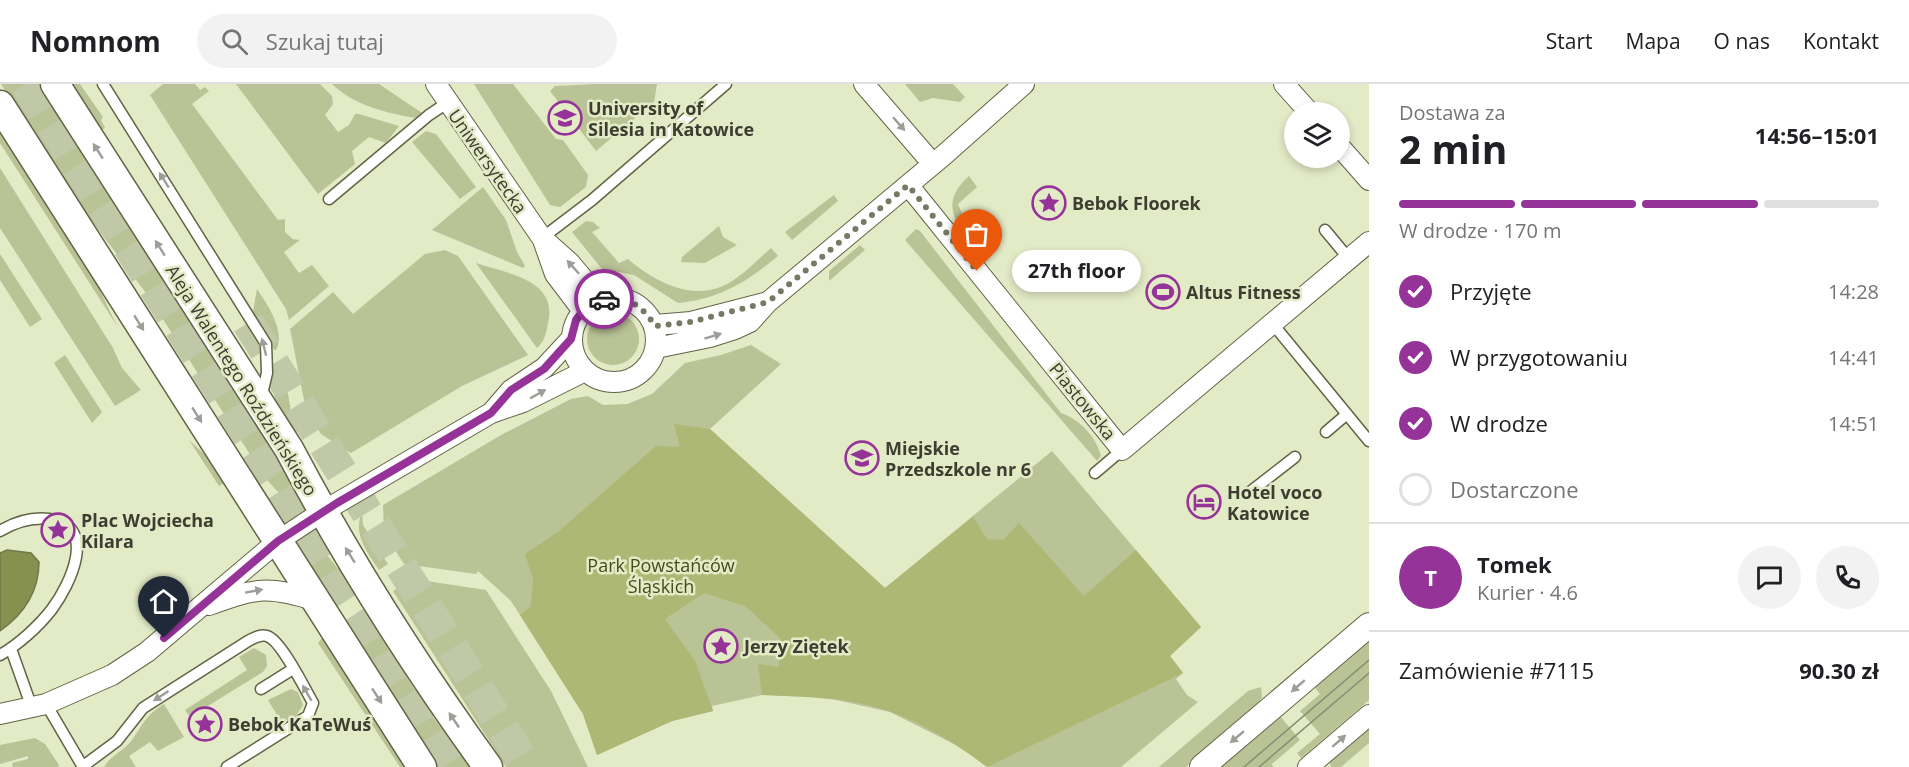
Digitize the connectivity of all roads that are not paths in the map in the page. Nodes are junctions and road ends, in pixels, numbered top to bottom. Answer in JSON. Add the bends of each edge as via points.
{"nodes":[{"id":1,"x":55,"y":84,"type":"edge"},
{"id":2,"x":103,"y":84,"type":"edge"},
{"id":3,"x":436,"y":84,"type":"edge"},
{"id":4,"x":726,"y":84,"type":"edge"},
{"id":5,"x":864,"y":84,"type":"edge"},
{"id":6,"x":1024,"y":84,"type":"edge"},
{"id":7,"x":1284,"y":84,"type":"edge"},
{"id":8,"x":1300,"y":102,"type":"edge"},
{"id":9,"x":447,"y":104,"type":"junction"},
{"id":10,"x":0,"y":105,"type":"edge"},
{"id":11,"x":1350,"y":158,"type":"edge"},
{"id":12,"x":933,"y":164,"type":"junction"},
{"id":13,"x":1369,"y":180,"type":"edge"},
{"id":14,"x":908,"y":185,"type":"junction"},
{"id":15,"x":329,"y":199,"type":"dead end"},
{"id":16,"x":1325,"y":230,"type":"dead end"},
{"id":17,"x":542,"y":238,"type":"junction"},
{"id":18,"x":1369,"y":242,"type":"edge"},
{"id":19,"x":1349,"y":259,"type":"junction"},
{"id":20,"x":601,"y":300,"type":"junction"},
{"id":21,"x":768,"y":302,"type":"junction"},
{"id":22,"x":583,"y":311,"type":"junction"},
{"id":23,"x":1272,"y":323,"type":"junction"},
{"id":24,"x":655,"y":326,"type":"junction"},
{"id":25,"x":571,"y":339,"type":"junction"},
{"id":26,"x":656,"y":348,"type":"junction"},
{"id":27,"x":585,"y":371,"type":"junction"},
{"id":28,"x":259,"y":404,"type":"junction"},
{"id":29,"x":491,"y":413,"type":"junction"},
{"id":30,"x":1347,"y":414,"type":"junction"},
{"id":31,"x":1326,"y":432,"type":"dead end"},
{"id":32,"x":1369,"y":441,"type":"edge"},
{"id":33,"x":1122,"y":450,"type":"junction"},
{"id":34,"x":1295,"y":457,"type":"dead end"},
{"id":35,"x":1095,"y":473,"type":"dead end"},
{"id":36,"x":1250,"y":492,"type":"dead end"},
{"id":37,"x":322,"y":512,"type":"junction"},
{"id":38,"x":0,"y":531,"type":"edge"},
{"id":39,"x":278,"y":541,"type":"junction"},
{"id":40,"x":317,"y":601,"type":"junction"},
{"id":41,"x":198,"y":609,"type":"junction"},
{"id":42,"x":1369,"y":625,"type":"edge"},
{"id":43,"x":11,"y":649,"type":"junction"},
{"id":44,"x":0,"y":655,"type":"edge"},
{"id":45,"x":293,"y":669,"type":"junction"},
{"id":46,"x":261,"y":689,"type":"dead end"},
{"id":47,"x":39,"y":706,"type":"junction"},
{"id":48,"x":0,"y":714,"type":"edge"},
{"id":49,"x":1369,"y":715,"type":"edge"},
{"id":50,"x":1312,"y":766,"type":"edge"},
{"id":51,"x":83,"y":767,"type":"edge"},
{"id":52,"x":227,"y":767,"type":"edge"},
{"id":53,"x":422,"y":767,"type":"edge"},
{"id":54,"x":488,"y":767,"type":"edge"},
{"id":55,"x":1202,"y":767,"type":"edge"}],
"edges":[{"from":28,"to":1,"type":"main road","name":"Aleja Walentego Roździeńskiego","one_way":true},
{"from":28,"to":2,"type":"lane","one_way":true,"via":[[267,373],[266,344]]},
{"from":3,"to":9,"type":"street","name":"Uniwersytecka"},
{"from":4,"to":17,"type":"lane"},
{"from":5,"to":12,"type":"street","one_way":true},
{"from":6,"to":12,"type":"street"},
{"from":7,"to":8,"type":"street"},
{"from":9,"to":15,"type":"lane"},
{"from":9,"to":17,"type":"street","name":"Uniwersytecka"},
{"from":10,"to":39,"type":"main road","one_way":true},
{"from":11,"to":13,"type":"street"},
{"from":12,"to":14,"type":"street"},
{"from":14,"to":21,"type":"street"},
{"from":14,"to":33,"type":"street","name":"Piastowska"},
{"from":16,"to":19,"type":"lane"},
{"from":20,"to":17,"type":"street","name":"Uniwersytecka","one_way":true,"via":[[570,263]]},
{"from":17,"to":22,"type":"street","name":"Uniwersytecka","via":[[555,274]]},
{"from":18,"to":19,"type":"street","name":"Piastowska"},
{"from":19,"to":23,"type":"street","name":"Piastowska"},
{"from":20,"to":22,"type":"street"},
{"from":20,"to":24,"type":"street","via":[[624,299],[638,304]]},
{"from":21,"to":24,"type":"street","via":[[691,322]]},
{"from":26,"to":21,"type":"street","one_way":true,"via":[[735,329],[750,322]]},
{"from":22,"to":25,"type":"street"},
{"from":23,"to":30,"type":"lane"},
{"from":23,"to":33,"type":"street","name":"Piastowska"},
{"from":24,"to":26,"type":"street"},
{"from":25,"to":27,"type":"street","via":[[575,358]]},
{"from":25,"to":29,"type":"street","via":[[544,369],[511,390]]},
{"from":26,"to":27,"type":"street","via":[[651,362],[637,377],[619,383],[596,379]]},
{"from":29,"to":27,"type":"street","one_way":true,"via":[[523,402]]},
{"from":28,"to":37,"type":"main road","name":"Aleja Walentego Roździeńskiego","via":[[289,448]]},
{"from":29,"to":37,"type":"street"},
{"from":30,"to":31,"type":"lane"},
{"from":30,"to":32,"type":"lane"},
{"from":33,"to":35,"type":"lane"},
{"from":34,"to":36,"type":"lane"},
{"from":37,"to":39,"type":"street"},
{"from":54,"to":37,"type":"main road","name":"Aleja Walentego Roździeńskiego","one_way":true},
{"from":38,"to":43,"type":"lane","via":[[24,520],[57,520],[75,535],[77,548],[68,584],[51,610]]},
{"from":39,"to":40,"type":"main road"},
{"from":39,"to":41,"type":"street"},
{"from":41,"to":40,"type":"street","one_way":true,"via":[[251,590]]},
{"from":40,"to":53,"type":"main road","one_way":true},
{"from":41,"to":47,"type":"street","via":[[147,652],[112,675]]},
{"from":42,"to":55,"type":"street","one_way":true},
{"from":43,"to":44,"type":"lane"},
{"from":43,"to":47,"type":"lane"},
{"from":45,"to":46,"type":"lane"},
{"from":45,"to":51,"type":"lane","one_way":true,"via":[[274,639],[260,635],[143,708],[117,741]]},
{"from":52,"to":45,"type":"lane","one_way":true,"via":[[308,716],[313,704]]},
{"from":47,"to":48,"type":"street"},
{"from":47,"to":51,"type":"lane"},
{"from":50,"to":49,"type":"street","one_way":true}]}
